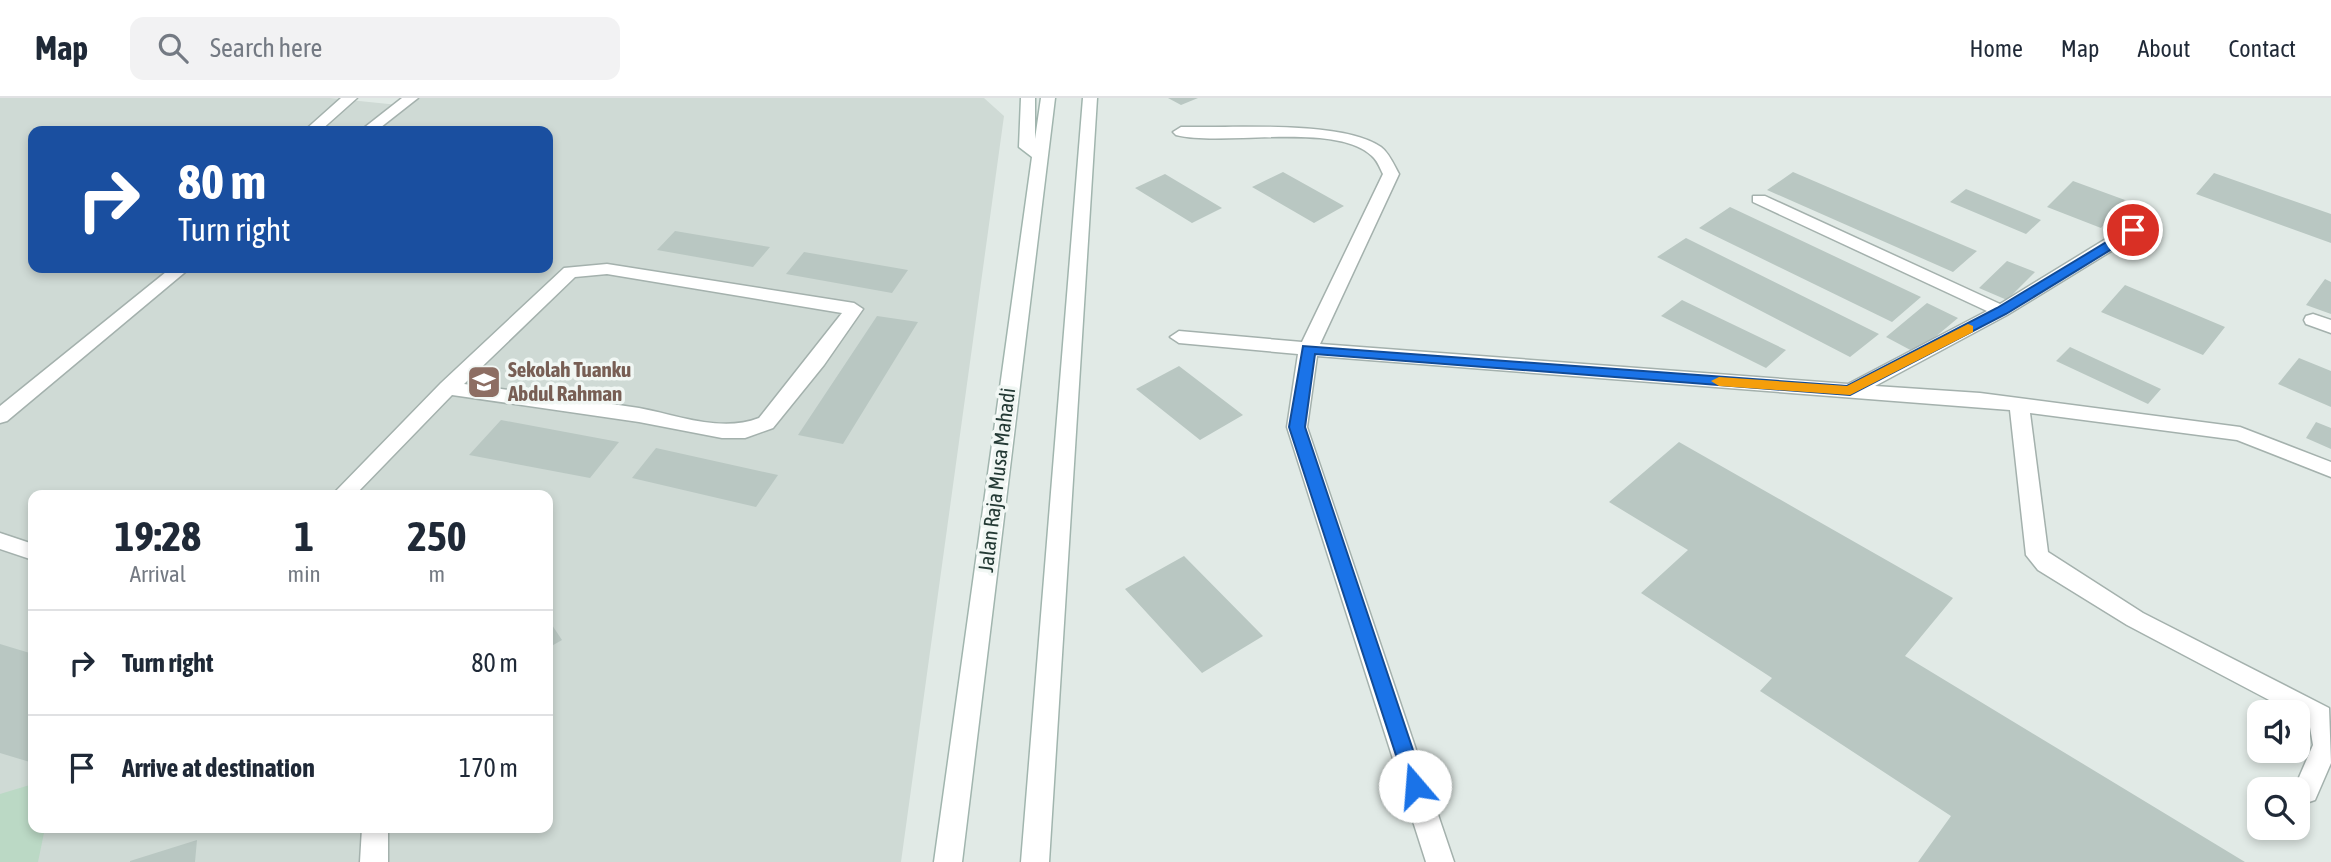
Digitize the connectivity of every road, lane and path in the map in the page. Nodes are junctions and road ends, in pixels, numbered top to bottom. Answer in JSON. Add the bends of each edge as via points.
{"nodes":[{"id":1,"x":350,"y":98,"type":"edge"},
{"id":2,"x":411,"y":98,"type":"edge"},
{"id":3,"x":1028,"y":98,"type":"edge"},
{"id":4,"x":1048,"y":98,"type":"edge"},
{"id":5,"x":1090,"y":98,"type":"edge"},
{"id":6,"x":317,"y":126,"type":"edge"},
{"id":7,"x":374,"y":126,"type":"edge"},
{"id":8,"x":1181,"y":132,"type":"dead end"},
{"id":9,"x":1039,"y":157,"type":"junction"},
{"id":10,"x":1759,"y":199,"type":"dead end"},
{"id":11,"x":2133,"y":230,"type":"dead end"},
{"id":12,"x":175,"y":273,"type":"edge"},
{"id":13,"x":2001,"y":311,"type":"junction"},
{"id":14,"x":2313,"y":320,"type":"dead end"},
{"id":15,"x":2331,"y":327,"type":"edge"},
{"id":16,"x":1179,"y":337,"type":"dead end"},
{"id":17,"x":1308,"y":349,"type":"junction"},
{"id":18,"x":448,"y":388,"type":"junction"},
{"id":19,"x":1850,"y":391,"type":"junction"},
{"id":20,"x":2019,"y":405,"type":"junction"},
{"id":21,"x":0,"y":416,"type":"edge"},
{"id":22,"x":2331,"y":470,"type":"edge"},
{"id":23,"x":347,"y":490,"type":"edge"},
{"id":24,"x":0,"y":541,"type":"edge"},
{"id":25,"x":28,"y":550,"type":"edge"},
{"id":26,"x":2310,"y":783,"type":"edge"},
{"id":27,"x":376,"y":833,"type":"edge"},
{"id":28,"x":374,"y":862,"type":"edge"},
{"id":29,"x":948,"y":862,"type":"edge"},
{"id":30,"x":1035,"y":862,"type":"edge"},
{"id":31,"x":1440,"y":862,"type":"edge"}],
"edges":[{"from":1,"to":6,"type":"main road"},
{"from":2,"to":7,"type":"main road"},
{"from":3,"to":9,"type":"main road","via":[[1027,147]]},
{"from":4,"to":9,"type":"main road","name":"Jalan Raja Musa Mahadi"},
{"from":5,"to":30,"type":"main road"},
{"from":8,"to":17,"type":"main road","via":[[1332,136],[1357,141],[1376,151],[1391,174]]},
{"from":9,"to":29,"type":"main road","name":"Jalan Raja Musa Mahadi"},
{"from":10,"to":13,"type":"main road"},
{"from":11,"to":13,"type":"main road"},
{"from":12,"to":21,"type":"main road"},
{"from":13,"to":19,"type":"main road"},
{"from":14,"to":15,"type":"main road"},
{"from":16,"to":17,"type":"main road"},
{"from":17,"to":19,"type":"main road"},
{"from":17,"to":31,"type":"main road","via":[[1297,427]]},
{"from":18,"to":18,"type":"main road","via":[[745,431],[766,423],[854,309],[607,269],[570,272]]},
{"from":18,"to":23,"type":"main road"},
{"from":19,"to":20,"type":"main road"},
{"from":20,"to":22,"type":"main road","via":[[2240,434]]},
{"from":20,"to":26,"type":"main road","via":[[2037,555],[2135,619],[2320,716],[2326,745]]},
{"from":24,"to":25,"type":"main road"},
{"from":27,"to":28,"type":"main road"}]}
